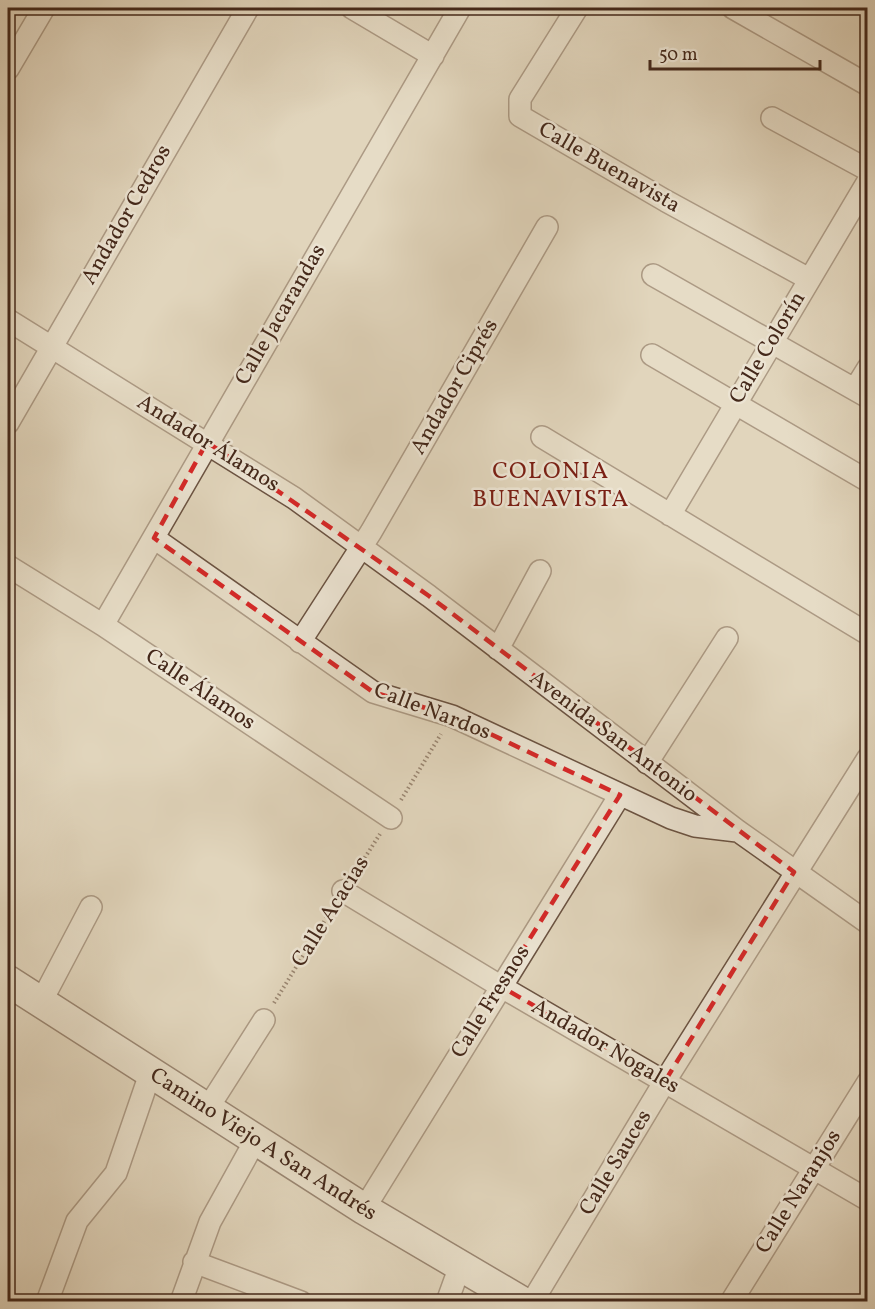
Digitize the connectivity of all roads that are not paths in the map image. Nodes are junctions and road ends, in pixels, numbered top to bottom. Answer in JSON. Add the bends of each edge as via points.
{"nodes":[{"id":1,"x":44,"y":8,"type":"edge"},
{"id":2,"x":248,"y":8,"type":"edge"},
{"id":3,"x":352,"y":8,"type":"edge"},
{"id":4,"x":460,"y":8,"type":"edge"},
{"id":5,"x":577,"y":8,"type":"edge"},
{"id":6,"x":733,"y":8,"type":"edge"},
{"id":7,"x":433,"y":56,"type":"junction"},
{"id":8,"x":8,"y":69,"type":"edge"},
{"id":9,"x":867,"y":85,"type":"edge"},
{"id":10,"x":772,"y":118,"type":"dead end"},
{"id":11,"x":867,"y":170,"type":"edge"},
{"id":12,"x":867,"y":181,"type":"edge"},
{"id":13,"x":547,"y":227,"type":"dead end"},
{"id":14,"x":653,"y":275,"type":"dead end"},
{"id":15,"x":809,"y":279,"type":"junction"},
{"id":16,"x":8,"y":320,"type":"edge"},
{"id":17,"x":771,"y":342,"type":"junction"},
{"id":18,"x":50,"y":347,"type":"junction"},
{"id":19,"x":652,"y":355,"type":"dead end"},
{"id":20,"x":867,"y":368,"type":"edge"},
{"id":21,"x":861,"y":393,"type":"edge"},
{"id":22,"x":735,"y":404,"type":"junction"},
{"id":23,"x":8,"y":423,"type":"edge"},
{"id":24,"x":542,"y":437,"type":"dead end"},
{"id":25,"x":207,"y":442,"type":"junction"},
{"id":26,"x":867,"y":480,"type":"edge"},
{"id":27,"x":670,"y":515,"type":"junction"},
{"id":28,"x":153,"y":537,"type":"junction"},
{"id":29,"x":362,"y":547,"type":"junction"},
{"id":30,"x":8,"y":566,"type":"edge"},
{"id":31,"x":540,"y":571,"type":"dead end"},
{"id":32,"x":103,"y":625,"type":"junction"},
{"id":33,"x":867,"y":634,"type":"edge"},
{"id":34,"x":727,"y":638,"type":"dead end"},
{"id":35,"x":300,"y":642,"type":"junction"},
{"id":36,"x":498,"y":649,"type":"junction"},
{"id":37,"x":867,"y":758,"type":"edge"},
{"id":38,"x":647,"y":763,"type":"junction"},
{"id":39,"x":620,"y":795,"type":"junction"},
{"id":40,"x":391,"y":818,"type":"road end"},
{"id":41,"x":738,"y":831,"type":"junction"},
{"id":42,"x":794,"y":872,"type":"junction"},
{"id":43,"x":343,"y":891,"type":"road end"},
{"id":44,"x":91,"y":907,"type":"dead end"},
{"id":45,"x":867,"y":923,"type":"edge"},
{"id":46,"x":8,"y":985,"type":"edge"},
{"id":47,"x":500,"y":986,"type":"junction"},
{"id":48,"x":40,"y":1004,"type":"junction"},
{"id":49,"x":264,"y":1020,"type":"road end"},
{"id":50,"x":151,"y":1071,"type":"junction"},
{"id":51,"x":665,"y":1081,"type":"junction"},
{"id":52,"x":867,"y":1082,"type":"edge"},
{"id":53,"x":208,"y":1108,"type":"junction"},
{"id":54,"x":256,"y":1139,"type":"junction"},
{"id":55,"x":813,"y":1169,"type":"junction"},
{"id":56,"x":867,"y":1200,"type":"edge"},
{"id":57,"x":364,"y":1209,"type":"junction"},
{"id":58,"x":194,"y":1262,"type":"junction"},
{"id":59,"x":460,"y":1266,"type":"junction"},
{"id":60,"x":47,"y":1302,"type":"edge"},
{"id":61,"x":181,"y":1302,"type":"edge"},
{"id":62,"x":301,"y":1302,"type":"edge"},
{"id":63,"x":447,"y":1302,"type":"edge"},
{"id":64,"x":522,"y":1302,"type":"edge"},
{"id":65,"x":532,"y":1302,"type":"edge"},
{"id":66,"x":731,"y":1302,"type":"edge"}],
"edges":[{"from":1,"to":8,"type":"street"},
{"from":2,"to":18,"type":"street","name":"Andador Cedros"},
{"from":3,"to":7,"type":"street"},
{"from":4,"to":7,"type":"street","name":"Calle Jacarandas"},
{"from":5,"to":15,"type":"street","name":"Calle Buenavista","via":[[520,99],[520,116]]},
{"from":6,"to":9,"type":"street"},
{"from":7,"to":25,"type":"street","name":"Calle Jacarandas"},
{"from":10,"to":11,"type":"street"},
{"from":12,"to":15,"type":"street","name":"Calle Colorín"},
{"from":13,"to":29,"type":"street","name":"Andador Ciprés"},
{"from":14,"to":17,"type":"street"},
{"from":15,"to":17,"type":"street","name":"Calle Colorín"},
{"from":16,"to":18,"type":"street"},
{"from":17,"to":21,"type":"street"},
{"from":17,"to":22,"type":"street","name":"Calle Colorín"},
{"from":18,"to":23,"type":"street","name":"Andador Cedros"},
{"from":18,"to":25,"type":"street","name":"Andador Álamos"},
{"from":19,"to":22,"type":"street"},
{"from":20,"to":21,"type":"street"},
{"from":22,"to":26,"type":"street"},
{"from":22,"to":27,"type":"street","name":"Calle Colorín"},
{"from":24,"to":27,"type":"street"},
{"from":25,"to":28,"type":"street","name":"Calle Jacarandas"},
{"from":25,"to":29,"type":"street","name":"Andador Álamos"},
{"from":27,"to":33,"type":"street"},
{"from":28,"to":32,"type":"street","name":"Calle Jacarandas"},
{"from":28,"to":35,"type":"street","name":"Calle Nardos"},
{"from":29,"to":35,"type":"street","name":"Andador Ciprés"},
{"from":29,"to":36,"type":"street","name":"Avenida San Antonio"},
{"from":30,"to":32,"type":"street","name":"Calle Álamos"},
{"from":31,"to":36,"type":"street"},
{"from":32,"to":40,"type":"street","name":"Calle Álamos"},
{"from":34,"to":38,"type":"street"},
{"from":35,"to":39,"type":"street","name":"Calle Nardos","via":[[373,692],[452,716]]},
{"from":36,"to":38,"type":"street","name":"Avenida San Antonio"},
{"from":37,"to":42,"type":"street","name":"Calle Sauces"},
{"from":38,"to":41,"type":"street","name":"Avenida San Antonio"},
{"from":39,"to":41,"type":"street","name":"Calle Nardos","via":[[695,826]]},
{"from":39,"to":47,"type":"street","name":"Calle Fresnos"},
{"from":41,"to":42,"type":"street","name":"Avenida San Antonio"},
{"from":42,"to":45,"type":"street","name":"Avenida San Antonio"},
{"from":42,"to":51,"type":"street","name":"Calle Sauces"},
{"from":43,"to":47,"type":"street","name":"Andador Nogales"},
{"from":44,"to":48,"type":"street"},
{"from":46,"to":48,"type":"main road","name":"Camino Viejo A San Andrés"},
{"from":47,"to":51,"type":"street","name":"Andador Nogales"},
{"from":47,"to":57,"type":"street","name":"Calle Fresnos"},
{"from":48,"to":50,"type":"main road","name":"Camino Viejo A San Andrés"},
{"from":49,"to":53,"type":"street"},
{"from":50,"to":53,"type":"main road","name":"Camino Viejo A San Andrés"},
{"from":50,"to":60,"type":"street","via":[[116,1173],[77,1221]]},
{"from":51,"to":55,"type":"street","name":"Andador Nogales"},
{"from":51,"to":65,"type":"street","name":"Calle Sauces"},
{"from":52,"to":55,"type":"street","name":"Calle Naranjos"},
{"from":53,"to":54,"type":"main road","name":"Camino Viejo A San Andrés"},
{"from":54,"to":57,"type":"main road","name":"Camino Viejo A San Andrés"},
{"from":54,"to":58,"type":"street","via":[[215,1212]]},
{"from":55,"to":56,"type":"street","name":"Andador Nogales"},
{"from":55,"to":66,"type":"street","name":"Calle Naranjos"},
{"from":57,"to":59,"type":"main road","name":"Camino Viejo A San Andrés"},
{"from":58,"to":61,"type":"street"},
{"from":58,"to":62,"type":"street"},
{"from":59,"to":63,"type":"street"},
{"from":59,"to":64,"type":"main road","name":"Camino Viejo A San Andrés"}]}
